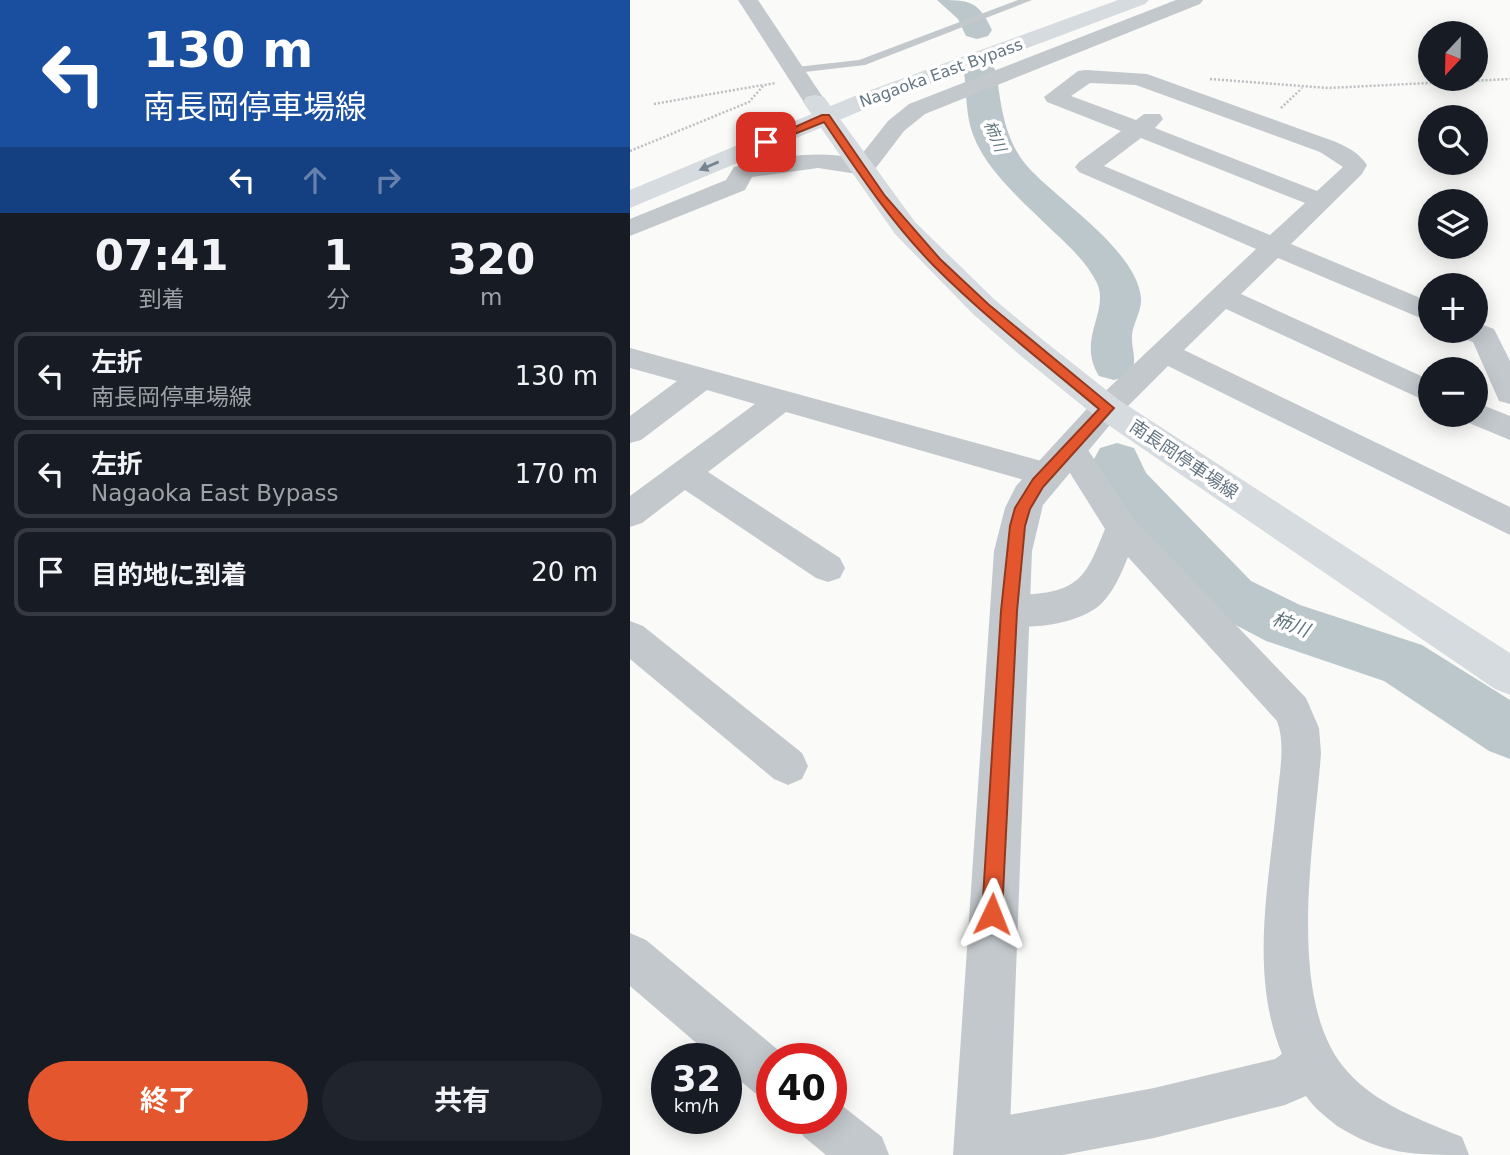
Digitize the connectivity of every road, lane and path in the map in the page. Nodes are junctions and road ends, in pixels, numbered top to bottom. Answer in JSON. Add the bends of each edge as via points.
{"nodes":[{"id":1,"x":748,"y":0,"type":"edge"},
{"id":2,"x":1027,"y":0,"type":"edge"},
{"id":3,"x":1096,"y":0,"type":"edge"},
{"id":4,"x":1138,"y":0,"type":"edge"},
{"id":5,"x":1193,"y":0,"type":"edge"},
{"id":6,"x":1206,"y":79,"type":"dead end"},
{"id":7,"x":1510,"y":79,"type":"edge"},
{"id":8,"x":764,"y":85,"type":"junction"},
{"id":9,"x":809,"y":92,"type":"junction"},
{"id":10,"x":1182,"y":95,"type":"junction"},
{"id":11,"x":654,"y":104,"type":"dead end"},
{"id":12,"x":1138,"y":129,"type":"junction"},
{"id":13,"x":630,"y":151,"type":"edge"},
{"id":14,"x":744,"y":161,"type":"junction"},
{"id":15,"x":863,"y":168,"type":"junction"},
{"id":16,"x":631,"y":194,"type":"edge"},
{"id":17,"x":1322,"y":201,"type":"junction"},
{"id":18,"x":630,"y":228,"type":"edge"},
{"id":19,"x":1276,"y":248,"type":"junction"},
{"id":20,"x":1224,"y":297,"type":"junction"},
{"id":21,"x":1418,"y":308,"type":"edge"},
{"id":22,"x":1487,"y":343,"type":"edge"},
{"id":23,"x":1166,"y":353,"type":"junction"},
{"id":24,"x":630,"y":358,"type":"edge"},
{"id":25,"x":701,"y":379,"type":"junction"},
{"id":26,"x":1418,"y":386,"type":"edge"},
{"id":27,"x":1510,"y":393,"type":"edge"},
{"id":28,"x":781,"y":400,"type":"junction"},
{"id":29,"x":1107,"y":408,"type":"junction"},
{"id":30,"x":1488,"y":419,"type":"edge"},
{"id":31,"x":1510,"y":429,"type":"edge"},
{"id":32,"x":630,"y":432,"type":"edge"},
{"id":33,"x":1058,"y":461,"type":"junction"},
{"id":34,"x":685,"y":473,"type":"junction"},
{"id":35,"x":630,"y":514,"type":"edge"},
{"id":36,"x":1510,"y":522,"type":"edge"},
{"id":37,"x":1122,"y":528,"type":"junction"},
{"id":38,"x":828,"y":568,"type":"dead end"},
{"id":39,"x":1009,"y":611,"type":"junction"},
{"id":40,"x":630,"y":637,"type":"edge"},
{"id":41,"x":1510,"y":676,"type":"edge"},
{"id":42,"x":788,"y":766,"type":"dead end"},
{"id":43,"x":630,"y":956,"type":"edge"},
{"id":44,"x":756,"y":1062,"type":"edge"},
{"id":45,"x":1311,"y":1064,"type":"junction"},
{"id":46,"x":840,"y":1134,"type":"edge"},
{"id":47,"x":981,"y":1150,"type":"edge"},
{"id":48,"x":864,"y":1155,"type":"edge"},
{"id":49,"x":1444,"y":1155,"type":"edge"}],
"edges":[{"from":1,"to":9,"type":"street"},
{"from":2,"to":9,"type":"lane","via":[[861,63]]},
{"from":3,"to":9,"type":"main road","name":"Nagaoka East Bypass"},
{"from":4,"to":9,"type":"main road","name":"Nagaoka East Bypass"},
{"from":5,"to":15,"type":"street","via":[[917,109]]},
{"from":6,"to":7,"type":"path","via":[[1328,88]]},
{"from":8,"to":9,"type":"path"},
{"from":8,"to":11,"type":"path"},
{"from":8,"to":13,"type":"path","via":[[749,102]]},
{"from":9,"to":14,"type":"main road","name":"Nagaoka East Bypass"},
{"from":9,"to":15,"type":"main road","name":"南長岡停車場線"},
{"from":9,"to":16,"type":"main road","name":"Nagaoka East Bypass"},
{"from":10,"to":12,"type":"street"},
{"from":10,"to":12,"type":"street","via":[[1139,79],[1086,76],[1055,97]]},
{"from":10,"to":17,"type":"street","via":[[1353,160],[1354,169]]},
{"from":12,"to":17,"type":"street"},
{"from":12,"to":19,"type":"street","via":[[1087,167]]},
{"from":14,"to":15,"type":"street","via":[[838,160]]},
{"from":14,"to":16,"type":"main road","name":"Nagaoka East Bypass","one_way":true},
{"from":14,"to":18,"type":"street","via":[[736,185]]},
{"from":15,"to":29,"type":"main road","name":"南長岡停車場線","via":[[881,199],[936,261],[984,307]]},
{"from":17,"to":19,"type":"street"},
{"from":19,"to":20,"type":"street"},
{"from":19,"to":21,"type":"street"},
{"from":20,"to":23,"type":"street"},
{"from":20,"to":26,"type":"street"},
{"from":22,"to":27,"type":"street"},
{"from":23,"to":29,"type":"street"},
{"from":23,"to":36,"type":"street"},
{"from":24,"to":25,"type":"street"},
{"from":25,"to":28,"type":"street"},
{"from":25,"to":32,"type":"street"},
{"from":28,"to":33,"type":"street"},
{"from":28,"to":34,"type":"street"},
{"from":29,"to":33,"type":"street"},
{"from":29,"to":41,"type":"main road","name":"南長岡停車場線"},
{"from":30,"to":31,"type":"street"},
{"from":33,"to":37,"type":"street"},
{"from":33,"to":39,"type":"street","via":[[1029,496],[1017,526]]},
{"from":34,"to":35,"type":"street"},
{"from":34,"to":38,"type":"street"},
{"from":37,"to":39,"type":"street","via":[[1104,577],[1090,596],[1060,609]]},
{"from":37,"to":45,"type":"street","via":[[1285,702],[1299,729],[1299,801],[1285,929],[1289,1008]]},
{"from":39,"to":47,"type":"street"},
{"from":40,"to":42,"type":"street"},
{"from":43,"to":44,"type":"street"},
{"from":45,"to":47,"type":"street","via":[[1284,1081]]},
{"from":45,"to":49,"type":"street","via":[[1324,1083],[1363,1119],[1400,1141]]},
{"from":46,"to":48,"type":"street"}]}
